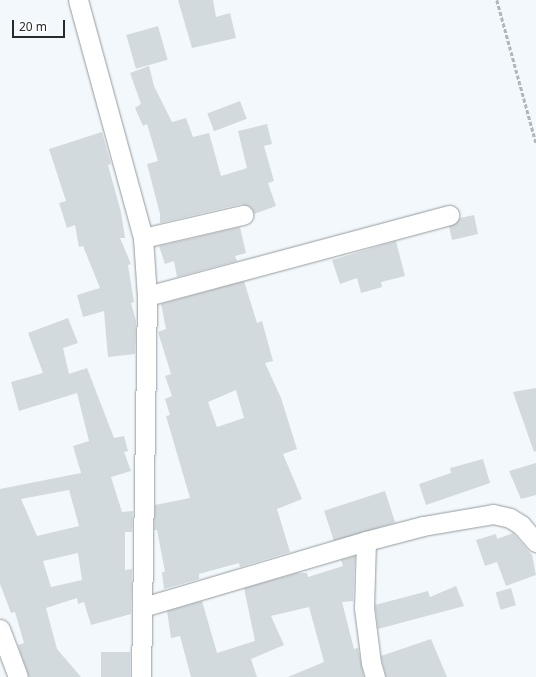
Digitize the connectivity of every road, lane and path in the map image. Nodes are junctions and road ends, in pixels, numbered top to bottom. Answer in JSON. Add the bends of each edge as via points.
{"nodes":[{"id":1,"x":78,"y":0,"type":"edge"},
{"id":2,"x":497,"y":0,"type":"edge"},
{"id":3,"x":536,"y":143,"type":"edge"},
{"id":4,"x":243,"y":215,"type":"dead end"},
{"id":5,"x":449,"y":215,"type":"dead end"},
{"id":6,"x":143,"y":238,"type":"junction"},
{"id":7,"x":147,"y":296,"type":"junction"},
{"id":8,"x":366,"y":541,"type":"junction"},
{"id":9,"x":536,"y":542,"type":"edge"},
{"id":10,"x":143,"y":607,"type":"junction"},
{"id":11,"x":0,"y":629,"type":"edge"},
{"id":12,"x":18,"y":677,"type":"edge"},
{"id":13,"x":141,"y":677,"type":"edge"},
{"id":14,"x":375,"y":677,"type":"edge"}],
"edges":[{"from":1,"to":6,"type":"street"},
{"from":2,"to":3,"type":"path"},
{"from":4,"to":6,"type":"street"},
{"from":5,"to":7,"type":"street"},
{"from":6,"to":7,"type":"street"},
{"from":7,"to":10,"type":"street"},
{"from":8,"to":9,"type":"street","via":[[423,526],[493,514],[510,518],[521,525]]},
{"from":8,"to":10,"type":"street"},
{"from":8,"to":14,"type":"street","via":[[364,608]]},
{"from":10,"to":13,"type":"street"},
{"from":11,"to":12,"type":"street"}]}
